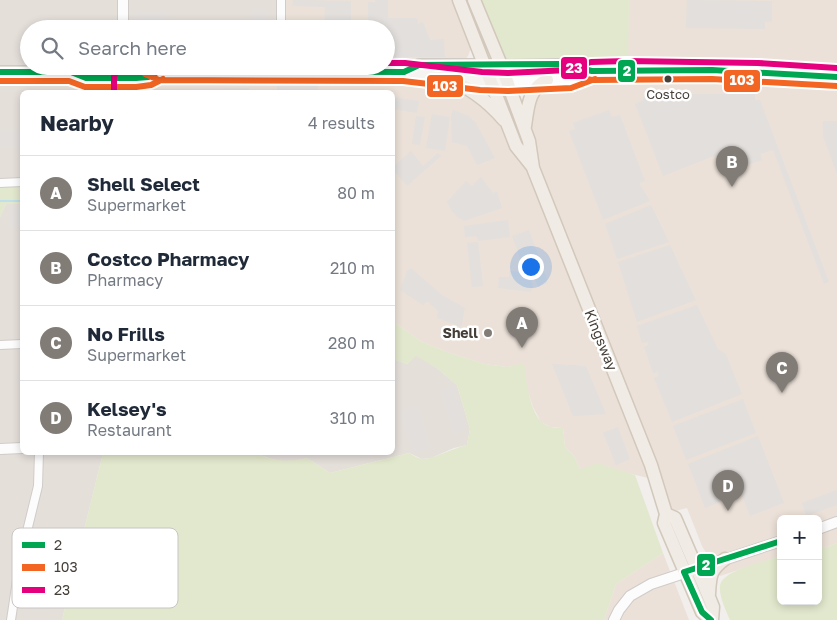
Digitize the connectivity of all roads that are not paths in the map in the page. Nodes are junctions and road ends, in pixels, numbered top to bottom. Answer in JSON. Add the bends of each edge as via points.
{"nodes":[{"id":1,"x":123,"y":0,"type":"edge"},
{"id":2,"x":281,"y":0,"type":"edge"},
{"id":3,"x":459,"y":0,"type":"edge"},
{"id":4,"x":474,"y":0,"type":"edge"},
{"id":5,"x":123,"y":20,"type":"edge"},
{"id":6,"x":281,"y":20,"type":"edge"},
{"id":7,"x":484,"y":65,"type":"junction"},
{"id":8,"x":501,"y":65,"type":"junction"},
{"id":9,"x":837,"y":69,"type":"edge"},
{"id":10,"x":592,"y":71,"type":"junction"},
{"id":11,"x":0,"y":72,"type":"edge"},
{"id":12,"x":20,"y":72,"type":"edge"},
{"id":13,"x":395,"y":72,"type":"edge"},
{"id":14,"x":404,"y":72,"type":"junction"},
{"id":15,"x":78,"y":75,"type":"edge"},
{"id":16,"x":104,"y":75,"type":"edge"},
{"id":17,"x":123,"y":75,"type":"edge"},
{"id":18,"x":138,"y":75,"type":"edge"},
{"id":19,"x":149,"y":75,"type":"edge"},
{"id":20,"x":814,"y":76,"type":"junction"},
{"id":21,"x":443,"y":77,"type":"junction"},
{"id":22,"x":837,"y":77,"type":"edge"},
{"id":23,"x":548,"y":80,"type":"junction"},
{"id":24,"x":492,"y":82,"type":"junction"},
{"id":25,"x":508,"y":82,"type":"junction"},
{"id":26,"x":123,"y":90,"type":"edge"},
{"id":27,"x":508,"y":125,"type":"junction"},
{"id":28,"x":525,"y":129,"type":"junction"},
{"id":29,"x":534,"y":168,"type":"junction"},
{"id":30,"x":0,"y":182,"type":"edge"},
{"id":31,"x":20,"y":182,"type":"edge"},
{"id":32,"x":0,"y":344,"type":"edge"},
{"id":33,"x":20,"y":344,"type":"edge"},
{"id":34,"x":20,"y":448,"type":"edge"},
{"id":35,"x":0,"y":449,"type":"edge"},
{"id":36,"x":39,"y":455,"type":"edge"},
{"id":37,"x":837,"y":522,"type":"edge"},
{"id":38,"x":822,"y":527,"type":"edge"},
{"id":39,"x":28,"y":528,"type":"edge"},
{"id":40,"x":777,"y":542,"type":"edge"},
{"id":41,"x":725,"y":559,"type":"junction"},
{"id":42,"x":690,"y":570,"type":"junction"},
{"id":43,"x":709,"y":597,"type":"junction"},
{"id":44,"x":614,"y":620,"type":"edge"},
{"id":45,"x":712,"y":620,"type":"edge"}],
"edges":[{"from":1,"to":5,"type":"street"},
{"from":2,"to":6,"type":"street"},
{"from":3,"to":7,"type":"main road","name":"Kingsway"},
{"from":4,"to":8,"type":"main road","name":"Kingsway"},
{"from":7,"to":8,"type":"main road"},
{"from":7,"to":14,"type":"main road","via":[[420,65]]},
{"from":7,"to":24,"type":"main road","name":"Kingsway"},
{"from":8,"to":10,"type":"street","via":[[561,64]]},
{"from":8,"to":25,"type":"main road","name":"Kingsway"},
{"from":9,"to":20,"type":"street"},
{"from":10,"to":20,"type":"street","via":[[712,70]]},
{"from":10,"to":23,"type":"street","via":[[570,79]]},
{"from":11,"to":12,"type":"main road"},
{"from":13,"to":14,"type":"main road"},
{"from":14,"to":21,"type":"main road"},
{"from":15,"to":16,"type":"main road","via":[[86,78]]},
{"from":17,"to":26,"type":"street"},
{"from":18,"to":19,"type":"main road"},
{"from":20,"to":22,"type":"street"},
{"from":21,"to":24,"type":"main road"},
{"from":21,"to":27,"type":"main road","via":[[477,94]]},
{"from":23,"to":25,"type":"street"},
{"from":23,"to":28,"type":"main road","via":[[533,91]]},
{"from":24,"to":25,"type":"main road"},
{"from":24,"to":27,"type":"main road","name":"Kingsway"},
{"from":25,"to":28,"type":"main road","name":"Kingsway"},
{"from":27,"to":29,"type":"main road","name":"Kingsway","via":[[516,146]]},
{"from":28,"to":29,"type":"main road","name":"Kingsway"},
{"from":29,"to":42,"type":"main road","name":"Kingsway","via":[[651,465],[666,514],[664,523]]},
{"from":30,"to":31,"type":"street"},
{"from":32,"to":33,"type":"street"},
{"from":34,"to":35,"type":"street"},
{"from":36,"to":39,"type":"street","via":[[38,486]]},
{"from":37,"to":38,"type":"street"},
{"from":40,"to":41,"type":"street"},
{"from":41,"to":42,"type":"street"},
{"from":41,"to":43,"type":"main road","via":[[715,566]]},
{"from":42,"to":43,"type":"main road","name":"Kingsway"},
{"from":42,"to":44,"type":"street","via":[[651,584],[630,596]]},
{"from":42,"to":45,"type":"main road","name":"Kingsway","via":[[702,612]]},
{"from":43,"to":45,"type":"main road","name":"Kingsway","via":[[713,607]]}]}
